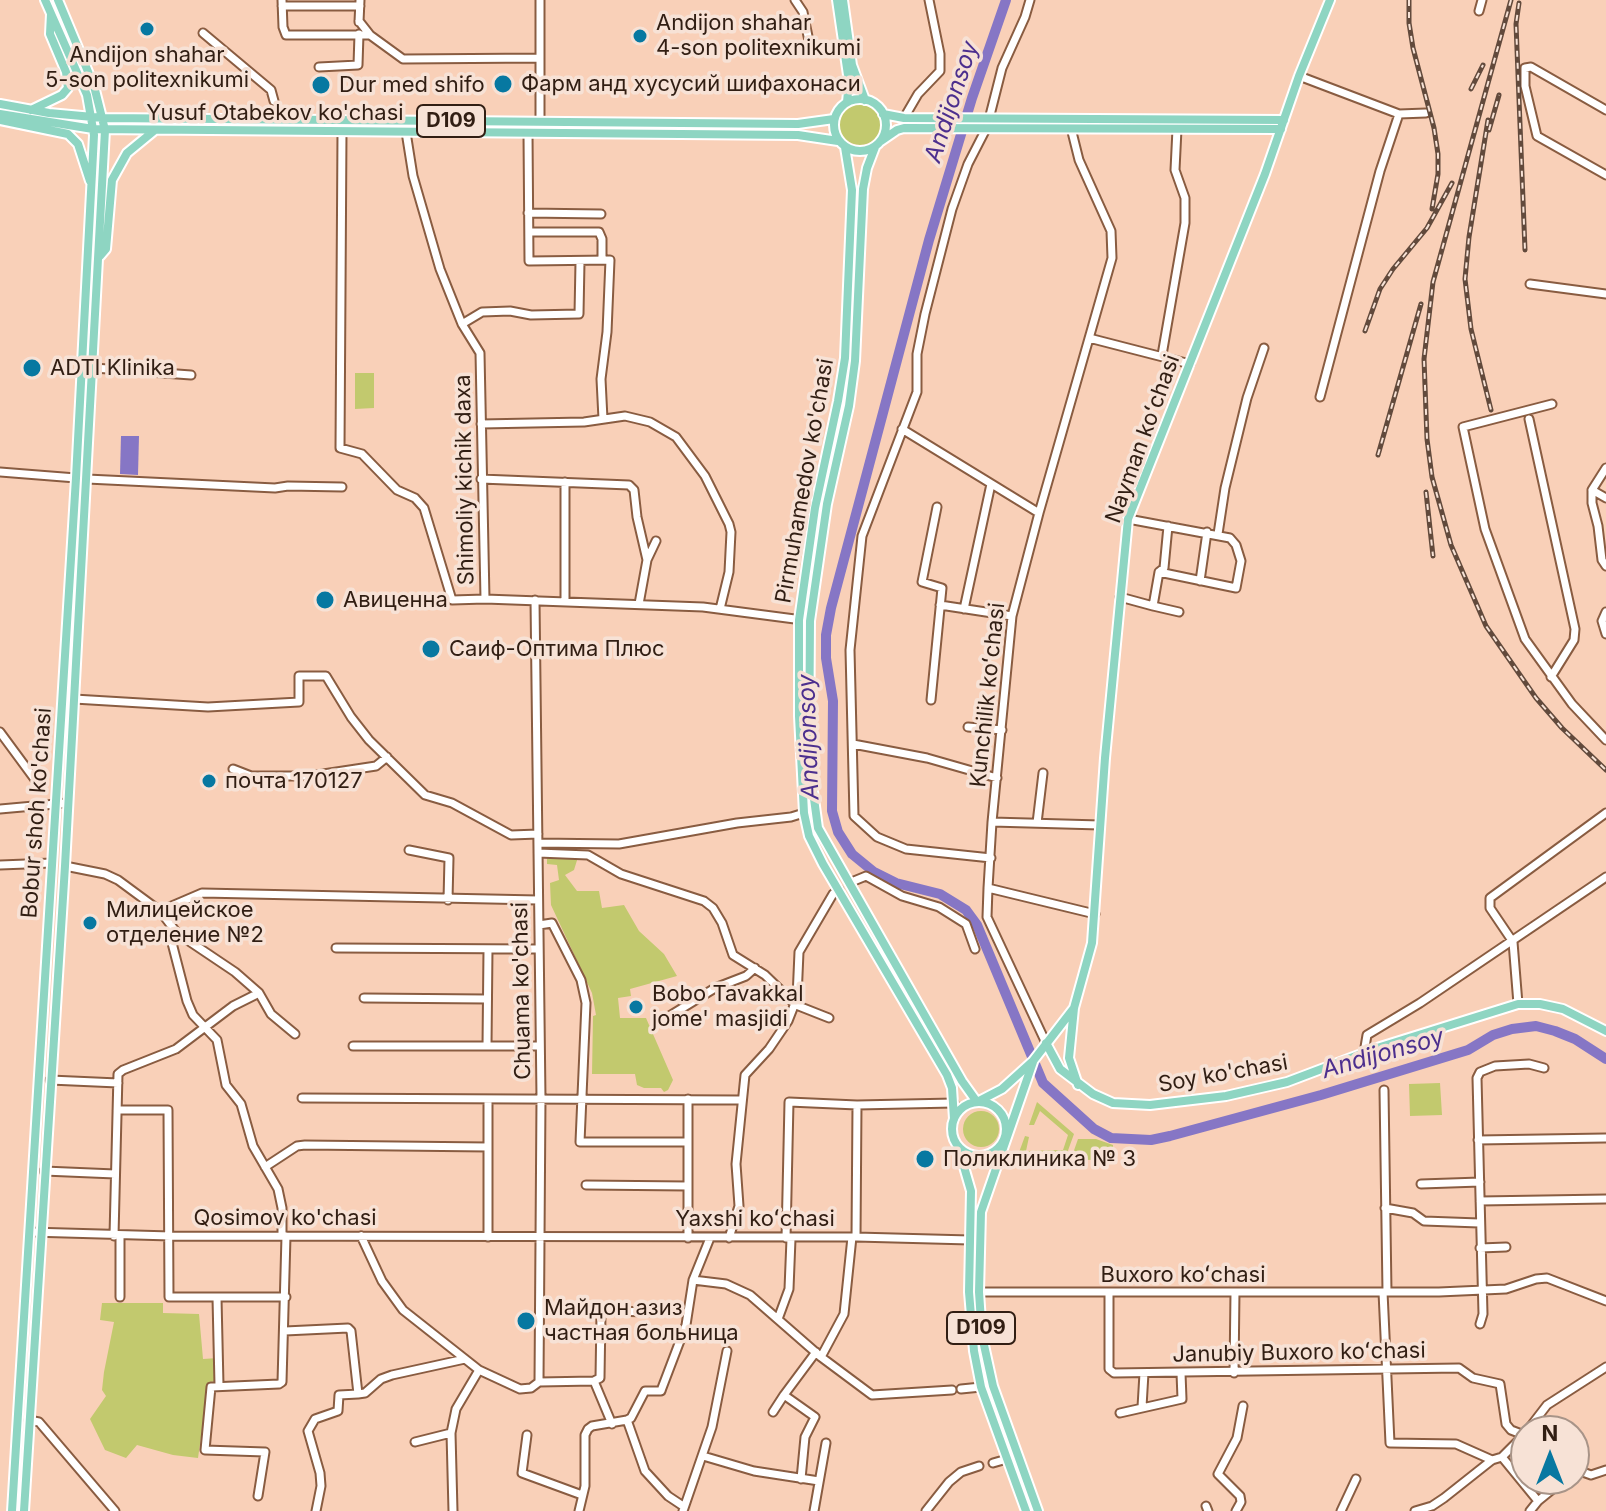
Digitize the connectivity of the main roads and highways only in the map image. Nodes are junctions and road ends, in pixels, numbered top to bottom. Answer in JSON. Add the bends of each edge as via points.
{"nodes":[{"id":1,"x":45,"y":0,"type":"edge"},
{"id":2,"x":58,"y":0,"type":"edge"},
{"id":3,"x":1330,"y":0,"type":"edge"},
{"id":4,"x":840,"y":3,"type":"edge"},
{"id":5,"x":51,"y":13,"type":"junction"},
{"id":6,"x":865,"y":100,"type":"junction"},
{"id":7,"x":847,"y":102,"type":"junction"},
{"id":8,"x":0,"y":104,"type":"edge"},
{"id":9,"x":31,"y":110,"type":"junction"},
{"id":10,"x":0,"y":114,"type":"edge"},
{"id":11,"x":883,"y":114,"type":"junction"},
{"id":12,"x":92,"y":118,"type":"junction"},
{"id":13,"x":104,"y":118,"type":"junction"},
{"id":14,"x":834,"y":119,"type":"junction"},
{"id":15,"x":0,"y":120,"type":"edge"},
{"id":16,"x":988,"y":122,"type":"junction"},
{"id":17,"x":948,"y":123,"type":"junction"},
{"id":18,"x":1282,"y":124,"type":"junction"},
{"id":19,"x":93,"y":129,"type":"junction"},
{"id":20,"x":105,"y":130,"type":"junction"},
{"id":21,"x":155,"y":130,"type":"junction"},
{"id":22,"x":842,"y":144,"type":"junction"},
{"id":23,"x":878,"y":144,"type":"junction"},
{"id":24,"x":92,"y":185,"type":"junction"},
{"id":25,"x":99,"y":257,"type":"junction"},
{"id":26,"x":70,"y":571,"type":"junction"},
{"id":27,"x":81,"y":571,"type":"junction"},
{"id":28,"x":66,"y":631,"type":"junction"},
{"id":29,"x":77,"y":632,"type":"junction"},
{"id":30,"x":1074,"y":1008,"type":"junction"},
{"id":31,"x":1606,"y":1031,"type":"edge"},
{"id":32,"x":1046,"y":1043,"type":"junction"},
{"id":33,"x":1033,"y":1061,"type":"junction"},
{"id":34,"x":1078,"y":1085,"type":"junction"},
{"id":35,"x":977,"y":1102,"type":"junction"},
{"id":36,"x":954,"y":1119,"type":"junction"},
{"id":37,"x":1004,"y":1139,"type":"junction"},
{"id":38,"x":958,"y":1146,"type":"junction"},
{"id":39,"x":35,"y":1232,"type":"junction"},
{"id":40,"x":12,"y":1511,"type":"edge"},
{"id":41,"x":24,"y":1511,"type":"edge"},
{"id":42,"x":1026,"y":1511,"type":"edge"},
{"id":43,"x":1038,"y":1511,"type":"edge"}],
"edges":[{"from":1,"to":5,"type":"main road"},
{"from":2,"to":13,"type":"main road","name":"Bobur shoh ko'chasi"},
{"from":3,"to":18,"type":"main road","name":"Nayman koʻchasi"},
{"from":4,"to":6,"type":"main road"},
{"from":4,"to":7,"type":"main road"},
{"from":5,"to":9,"type":"main road","via":[[50,34],[68,88]]},
{"from":5,"to":12,"type":"main road","name":"Bobur shoh ko'chasi"},
{"from":6,"to":7,"type":"main road"},
{"from":6,"to":11,"type":"main road"},
{"from":7,"to":14,"type":"main road"},
{"from":8,"to":9,"type":"main road","name":"Yusuf Otabekov ko'chasi"},
{"from":9,"to":12,"type":"main road","name":"Yusuf Otabekov ko'chasi"},
{"from":10,"to":19,"type":"main road","name":"Yusuf Otabekov ko'chasi"},
{"from":11,"to":17,"type":"main road"},
{"from":11,"to":23,"type":"main road","via":[[886,127]]},
{"from":12,"to":13,"type":"main road","name":"Yusuf Otabekov ko'chasi"},
{"from":12,"to":19,"type":"main road","name":"Bobur shoh ko'chasi"},
{"from":13,"to":14,"type":"main road","name":"Yusuf Otabekov ko'chasi","number":"D109","via":[[798,124]]},
{"from":13,"to":20,"type":"main road","name":"Bobur shoh ko'chasi"},
{"from":14,"to":22,"type":"main road","number":"D109"},
{"from":15,"to":24,"type":"main road","via":[[68,134],[78,144]]},
{"from":16,"to":17,"type":"main road"},
{"from":16,"to":18,"type":"main road"},
{"from":16,"to":18,"type":"main road","via":[[1177,129]]},
{"from":17,"to":23,"type":"main road","via":[[897,130]]},
{"from":18,"to":30,"type":"main road","name":"Nayman koʻchasi","via":[[1128,519],[1091,953]]},
{"from":19,"to":20,"type":"main road","name":"Yusuf Otabekov ko'chasi","number":"D109"},
{"from":19,"to":24,"type":"main road","name":"Bobur shoh ko'chasi"},
{"from":20,"to":21,"type":"main road","name":"Yusuf Otabekov ko'chasi","number":"D109"},
{"from":20,"to":25,"type":"main road","name":"Bobur shoh ko'chasi"},
{"from":21,"to":22,"type":"main road","name":"Yusuf Otabekov ko'chasi","number":"D109","via":[[798,135]]},
{"from":21,"to":25,"type":"main road","via":[[118,166],[106,249]]},
{"from":22,"to":23,"type":"main road","number":"D109","via":[[860,152]]},
{"from":22,"to":36,"type":"main road","name":"Pirmuhamedov ko'chasi","number":"D109","via":[[852,190],[845,358],[799,620],[804,813],[809,836],[947,1075]]},
{"from":23,"to":35,"type":"main road","name":"Pirmuhamedov ko'chasi","via":[[863,189],[853,376],[810,621],[809,762],[818,828]]},
{"from":24,"to":26,"type":"main road","name":"Bobur shoh ko'chasi"},
{"from":25,"to":27,"type":"main road","name":"Bobur shoh ko'chasi"},
{"from":26,"to":27,"type":"main road"},
{"from":26,"to":28,"type":"main road","name":"Bobur shoh ko'chasi"},
{"from":27,"to":29,"type":"main road","name":"Bobur shoh ko'chasi"},
{"from":28,"to":29,"type":"main road"},
{"from":28,"to":39,"type":"main road","name":"Bobur shoh ko'chasi"},
{"from":29,"to":39,"type":"main road","name":"Bobur shoh ko'chasi","via":[[44,1171]]},
{"from":30,"to":32,"type":"main road"},
{"from":30,"to":34,"type":"main road","via":[[1069,1058]]},
{"from":31,"to":34,"type":"main road","name":"Soy ko'chasi","via":[[1563,1009],[1518,1004],[1287,1082],[1226,1096],[1150,1105],[1113,1103]]},
{"from":32,"to":33,"type":"main road"},
{"from":32,"to":34,"type":"main road","name":"Soy ko'chasi","via":[[1054,1061]]},
{"from":33,"to":35,"type":"main road","via":[[1002,1089]]},
{"from":33,"to":37,"type":"main road"},
{"from":35,"to":36,"type":"main road","via":[[963,1107]]},
{"from":35,"to":37,"type":"main road","via":[[1001,1113]]},
{"from":36,"to":38,"type":"main road","number":"D109"},
{"from":37,"to":38,"type":"main road","via":[[983,1155]]},
{"from":37,"to":43,"type":"main road","number":"D109","via":[[981,1212],[979,1292],[993,1386]]},
{"from":38,"to":42,"type":"main road","number":"D109","via":[[971,1183],[971,1321],[981,1387]]},
{"from":39,"to":40,"type":"main road","name":"Bobur shoh ko'chasi"},
{"from":39,"to":41,"type":"main road","name":"Bobur shoh ko'chasi"}]}
